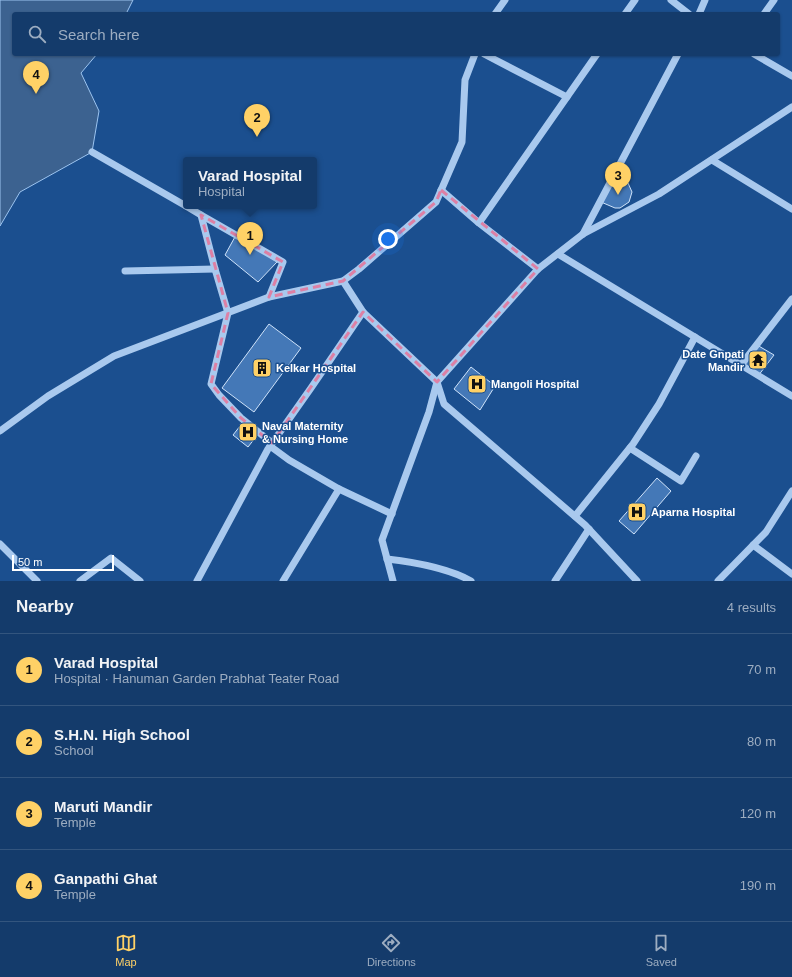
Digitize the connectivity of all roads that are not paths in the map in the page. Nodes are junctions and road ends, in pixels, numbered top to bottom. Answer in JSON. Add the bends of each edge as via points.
{"nodes":[{"id":1,"x":505,"y":0,"type":"edge"},
{"id":2,"x":636,"y":0,"type":"edge"},
{"id":3,"x":671,"y":0,"type":"edge"},
{"id":4,"x":705,"y":0,"type":"edge"},
{"id":5,"x":774,"y":0,"type":"edge"},
{"id":6,"x":497,"y":12,"type":"edge"},
{"id":7,"x":627,"y":12,"type":"edge"},
{"id":8,"x":686,"y":12,"type":"edge"},
{"id":9,"x":700,"y":12,"type":"edge"},
{"id":10,"x":765,"y":12,"type":"edge"},
{"id":11,"x":474,"y":56,"type":"edge"},
{"id":12,"x":488,"y":56,"type":"edge"},
{"id":13,"x":596,"y":56,"type":"edge"},
{"id":14,"x":677,"y":56,"type":"edge"},
{"id":15,"x":757,"y":56,"type":"edge"},
{"id":16,"x":792,"y":76,"type":"edge"},
{"id":17,"x":567,"y":97,"type":"junction"},
{"id":18,"x":792,"y":107,"type":"edge"},
{"id":19,"x":92,"y":152,"type":"dead end"},
{"id":20,"x":712,"y":160,"type":"junction"},
{"id":21,"x":441,"y":190,"type":"junction"},
{"id":22,"x":183,"y":204,"type":"edge"},
{"id":23,"x":192,"y":209,"type":"edge"},
{"id":24,"x":792,"y":209,"type":"edge"},
{"id":25,"x":201,"y":214,"type":"junction"},
{"id":26,"x":479,"y":223,"type":"junction"},
{"id":27,"x":583,"y":234,"type":"junction"},
{"id":28,"x":558,"y":254,"type":"junction"},
{"id":29,"x":538,"y":268,"type":"junction"},
{"id":30,"x":215,"y":270,"type":"junction"},
{"id":31,"x":125,"y":271,"type":"dead end"},
{"id":32,"x":343,"y":281,"type":"junction"},
{"id":33,"x":269,"y":297,"type":"junction"},
{"id":34,"x":792,"y":299,"type":"edge"},
{"id":35,"x":363,"y":312,"type":"junction"},
{"id":36,"x":228,"y":313,"type":"junction"},
{"id":37,"x":695,"y":337,"type":"junction"},
{"id":38,"x":741,"y":365,"type":"junction"},
{"id":39,"x":437,"y":382,"type":"junction"},
{"id":40,"x":792,"y":396,"type":"edge"},
{"id":41,"x":0,"y":431,"type":"edge"},
{"id":42,"x":271,"y":444,"type":"junction"},
{"id":43,"x":630,"y":448,"type":"junction"},
{"id":44,"x":696,"y":456,"type":"dead end"},
{"id":45,"x":339,"y":490,"type":"junction"},
{"id":46,"x":792,"y":491,"type":"edge"},
{"id":47,"x":392,"y":514,"type":"junction"},
{"id":48,"x":576,"y":516,"type":"junction"},
{"id":49,"x":589,"y":529,"type":"junction"},
{"id":50,"x":0,"y":544,"type":"edge"},
{"id":51,"x":753,"y":545,"type":"junction"},
{"id":52,"x":387,"y":560,"type":"junction"},
{"id":53,"x":792,"y":574,"type":"edge"},
{"id":54,"x":37,"y":581,"type":"edge"},
{"id":55,"x":80,"y":581,"type":"edge"},
{"id":56,"x":140,"y":581,"type":"edge"},
{"id":57,"x":197,"y":581,"type":"edge"},
{"id":58,"x":283,"y":581,"type":"edge"},
{"id":59,"x":393,"y":581,"type":"edge"},
{"id":60,"x":471,"y":581,"type":"edge"},
{"id":61,"x":555,"y":581,"type":"edge"},
{"id":62,"x":637,"y":581,"type":"edge"},
{"id":63,"x":718,"y":581,"type":"edge"}],
"edges":[{"from":1,"to":6,"type":"street"},
{"from":2,"to":7,"type":"street"},
{"from":3,"to":8,"type":"street"},
{"from":4,"to":9,"type":"street"},
{"from":5,"to":10,"type":"street"},
{"from":11,"to":21,"type":"street","via":[[465,80],[462,142]]},
{"from":12,"to":17,"type":"street"},
{"from":13,"to":17,"type":"street"},
{"from":14,"to":27,"type":"street"},
{"from":15,"to":16,"type":"street"},
{"from":17,"to":26,"type":"street"},
{"from":18,"to":20,"type":"street"},
{"from":19,"to":22,"type":"street"},
{"from":20,"to":24,"type":"street"},
{"from":20,"to":27,"type":"street","via":[[660,194]]},
{"from":21,"to":26,"type":"street"},
{"from":21,"to":32,"type":"street","via":[[436,202]]},
{"from":23,"to":25,"type":"street"},
{"from":25,"to":30,"type":"street"},
{"from":25,"to":33,"type":"street","via":[[283,262]]},
{"from":26,"to":29,"type":"street"},
{"from":27,"to":28,"type":"street"},
{"from":28,"to":29,"type":"street"},
{"from":28,"to":37,"type":"street"},
{"from":29,"to":39,"type":"street"},
{"from":30,"to":31,"type":"street"},
{"from":30,"to":36,"type":"street"},
{"from":32,"to":33,"type":"street"},
{"from":32,"to":35,"type":"street"},
{"from":33,"to":36,"type":"street"},
{"from":34,"to":38,"type":"street"},
{"from":35,"to":39,"type":"street"},
{"from":35,"to":42,"type":"street"},
{"from":36,"to":41,"type":"street","via":[[114,356],[48,396]]},
{"from":36,"to":42,"type":"street","via":[[211,384],[241,418]]},
{"from":37,"to":38,"type":"street"},
{"from":37,"to":43,"type":"street","via":[[659,404]]},
{"from":38,"to":40,"type":"street"},
{"from":39,"to":47,"type":"street","via":[[429,412]]},
{"from":39,"to":48,"type":"street","via":[[444,404]]},
{"from":42,"to":45,"type":"street","via":[[289,460]]},
{"from":42,"to":57,"type":"street"},
{"from":43,"to":44,"type":"street","via":[[681,481]]},
{"from":43,"to":48,"type":"street"},
{"from":45,"to":47,"type":"street"},
{"from":45,"to":58,"type":"street"},
{"from":46,"to":51,"type":"street","via":[[766,532]]},
{"from":47,"to":52,"type":"street","via":[[382,540]]},
{"from":48,"to":49,"type":"street"},
{"from":49,"to":61,"type":"street"},
{"from":49,"to":62,"type":"street"},
{"from":50,"to":54,"type":"street"},
{"from":51,"to":53,"type":"street"},
{"from":51,"to":63,"type":"street"},
{"from":52,"to":59,"type":"street"},
{"from":52,"to":60,"type":"street","via":[[414,562]]},
{"from":55,"to":56,"type":"street","via":[[111,558]]}]}
